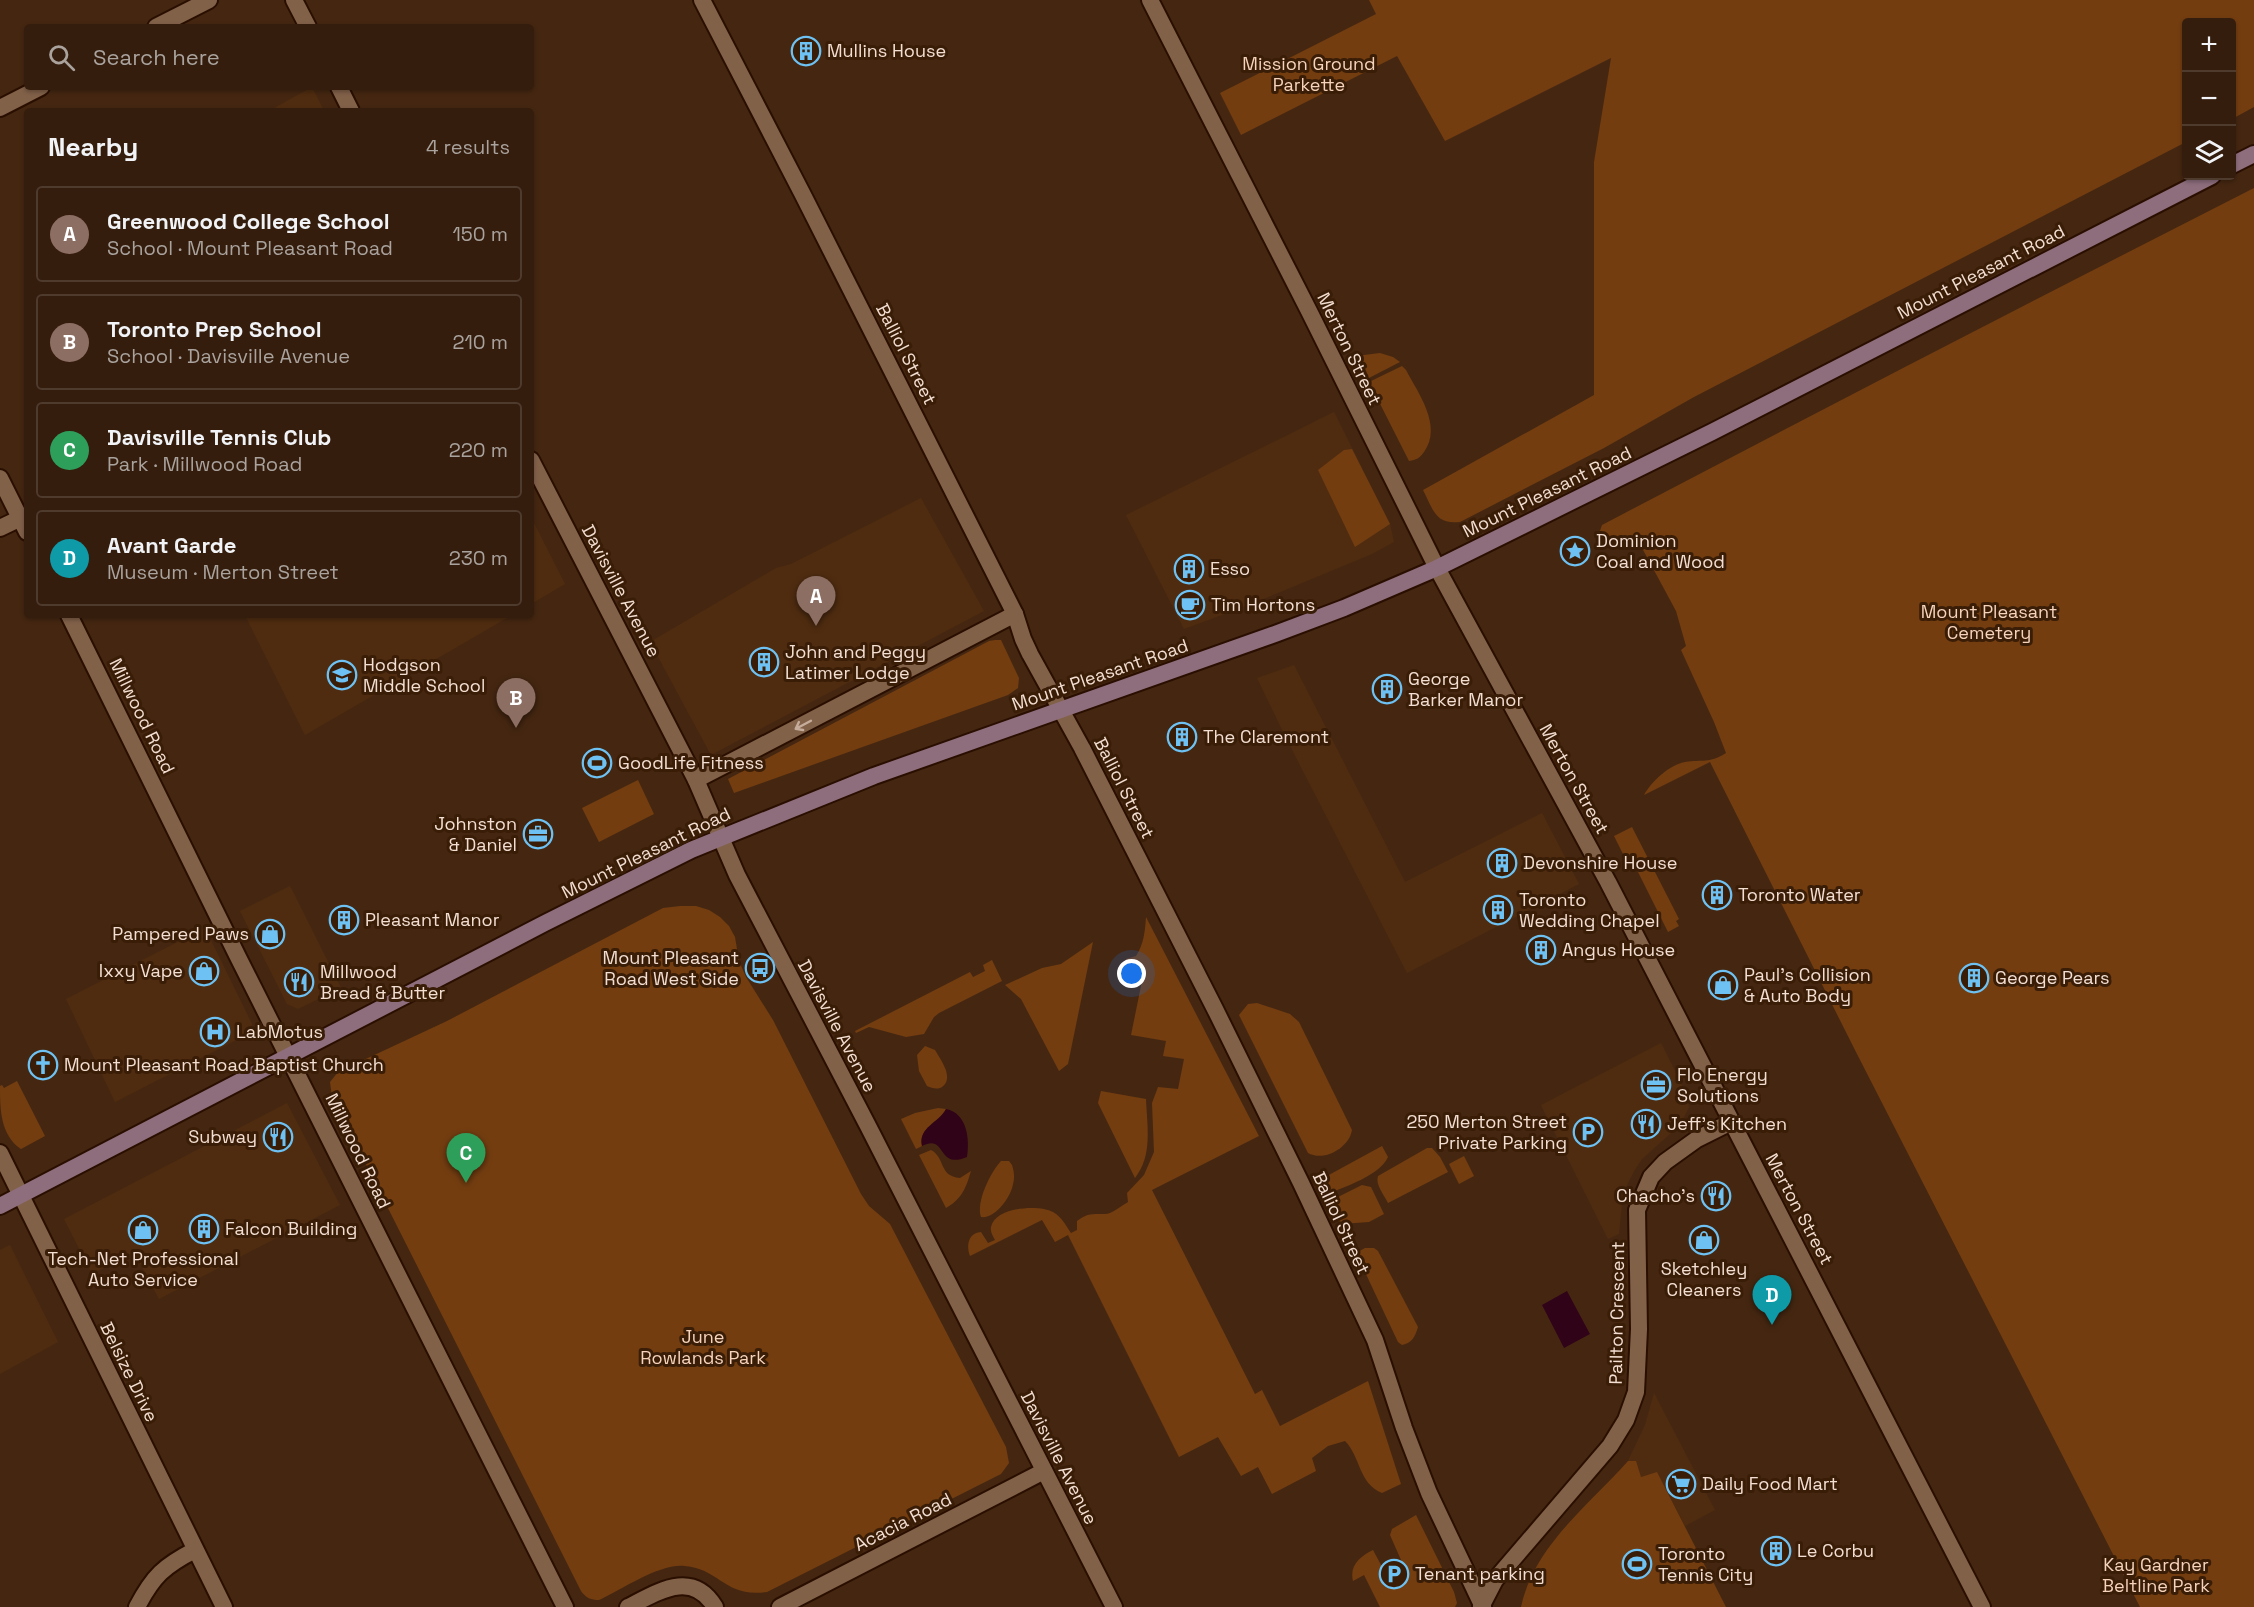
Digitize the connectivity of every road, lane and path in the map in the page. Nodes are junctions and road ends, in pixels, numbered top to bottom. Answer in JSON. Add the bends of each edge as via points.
{"nodes":[{"id":1,"x":209,"y":0,"type":"edge"},
{"id":2,"x":294,"y":0,"type":"edge"},
{"id":3,"x":702,"y":0,"type":"edge"},
{"id":4,"x":1150,"y":0,"type":"edge"},
{"id":5,"x":162,"y":24,"type":"edge"},
{"id":6,"x":306,"y":24,"type":"edge"},
{"id":7,"x":35,"y":90,"type":"edge"},
{"id":8,"x":340,"y":90,"type":"edge"},
{"id":9,"x":0,"y":108,"type":"edge"},
{"id":10,"x":350,"y":108,"type":"edge"},
{"id":11,"x":2254,"y":154,"type":"edge"},
{"id":12,"x":2236,"y":163,"type":"edge"},
{"id":13,"x":2204,"y":180,"type":"edge"},
{"id":14,"x":534,"y":466,"type":"edge"},
{"id":15,"x":0,"y":478,"type":"edge"},
{"id":16,"x":24,"y":519,"type":"edge"},
{"id":17,"x":24,"y":521,"type":"edge"},
{"id":18,"x":0,"y":528,"type":"edge"},
{"id":19,"x":1437,"y":568,"type":"junction"},
{"id":20,"x":1016,"y":614,"type":"junction"},
{"id":21,"x":70,"y":618,"type":"edge"},
{"id":22,"x":1060,"y":710,"type":"junction"},
{"id":23,"x":696,"y":780,"type":"junction"},
{"id":24,"x":721,"y":837,"type":"junction"},
{"id":25,"x":289,"y":1057,"type":"junction"},
{"id":26,"x":1731,"y":1122,"type":"junction"},
{"id":27,"x":0,"y":1153,"type":"edge"},
{"id":28,"x":21,"y":1195,"type":"junction"},
{"id":29,"x":0,"y":1206,"type":"edge"},
{"id":30,"x":1044,"y":1471,"type":"junction"},
{"id":31,"x":195,"y":1550,"type":"junction"},
{"id":32,"x":1482,"y":1606,"type":"edge"},
{"id":33,"x":137,"y":1607,"type":"edge"},
{"id":34,"x":224,"y":1607,"type":"edge"},
{"id":35,"x":566,"y":1607,"type":"edge"},
{"id":36,"x":628,"y":1607,"type":"edge"},
{"id":37,"x":715,"y":1607,"type":"edge"},
{"id":38,"x":780,"y":1607,"type":"edge"},
{"id":39,"x":1114,"y":1607,"type":"edge"},
{"id":40,"x":1982,"y":1607,"type":"edge"}],
"edges":[{"from":1,"to":5,"type":"street"},
{"from":2,"to":6,"type":"street"},
{"from":3,"to":20,"type":"street","name":"Balliol Street"},
{"from":4,"to":19,"type":"street","name":"Merton Street"},
{"from":7,"to":9,"type":"street"},
{"from":8,"to":10,"type":"street"},
{"from":11,"to":12,"type":"main road"},
{"from":13,"to":19,"type":"main road","name":"Mount Pleasant Road"},
{"from":14,"to":23,"type":"street","name":"Davisville Avenue"},
{"from":15,"to":16,"type":"street"},
{"from":17,"to":18,"type":"street"},
{"from":19,"to":22,"type":"main road","name":"Mount Pleasant Road","via":[[1275,634]]},
{"from":19,"to":26,"type":"street","name":"Merton Street","via":[[1572,814]]},
{"from":20,"to":22,"type":"street","name":"Balliol Street","via":[[1024,641]]},
{"from":20,"to":23,"type":"street","one_way":true},
{"from":21,"to":25,"type":"street","name":"Millwood Road"},
{"from":22,"to":24,"type":"main road","name":"Mount Pleasant Road","via":[[874,776]]},
{"from":22,"to":32,"type":"street","name":"Balliol Street","via":[[1215,1009],[1375,1340],[1429,1493]]},
{"from":23,"to":24,"type":"street","name":"Davisville Avenue"},
{"from":24,"to":25,"type":"main road","name":"Mount Pleasant Road","via":[[545,923]]},
{"from":24,"to":30,"type":"street","name":"Davisville Avenue","via":[[742,885]]},
{"from":25,"to":28,"type":"main road","name":"Mount Pleasant Road"},
{"from":25,"to":35,"type":"street","name":"Millwood Road"},
{"from":26,"to":32,"type":"street","name":"Pailton Crescent","via":[[1697,1139],[1651,1177],[1637,1210],[1636,1392],[1626,1420],[1610,1446],[1496,1580]]},
{"from":26,"to":40,"type":"street","name":"Merton Street"},
{"from":27,"to":28,"type":"street","name":"Belsize Drive"},
{"from":28,"to":29,"type":"main road","name":"Mount Pleasant Road"},
{"from":28,"to":31,"type":"street","name":"Belsize Drive"},
{"from":30,"to":38,"type":"street","name":"Acacia Road"},
{"from":30,"to":39,"type":"street","name":"Davisville Avenue"},
{"from":31,"to":33,"type":"street","via":[[170,1564],[149,1583]]},
{"from":31,"to":34,"type":"street","name":"Belsize Drive"},
{"from":36,"to":37,"type":"street","via":[[680,1586],[701,1590]]}]}
